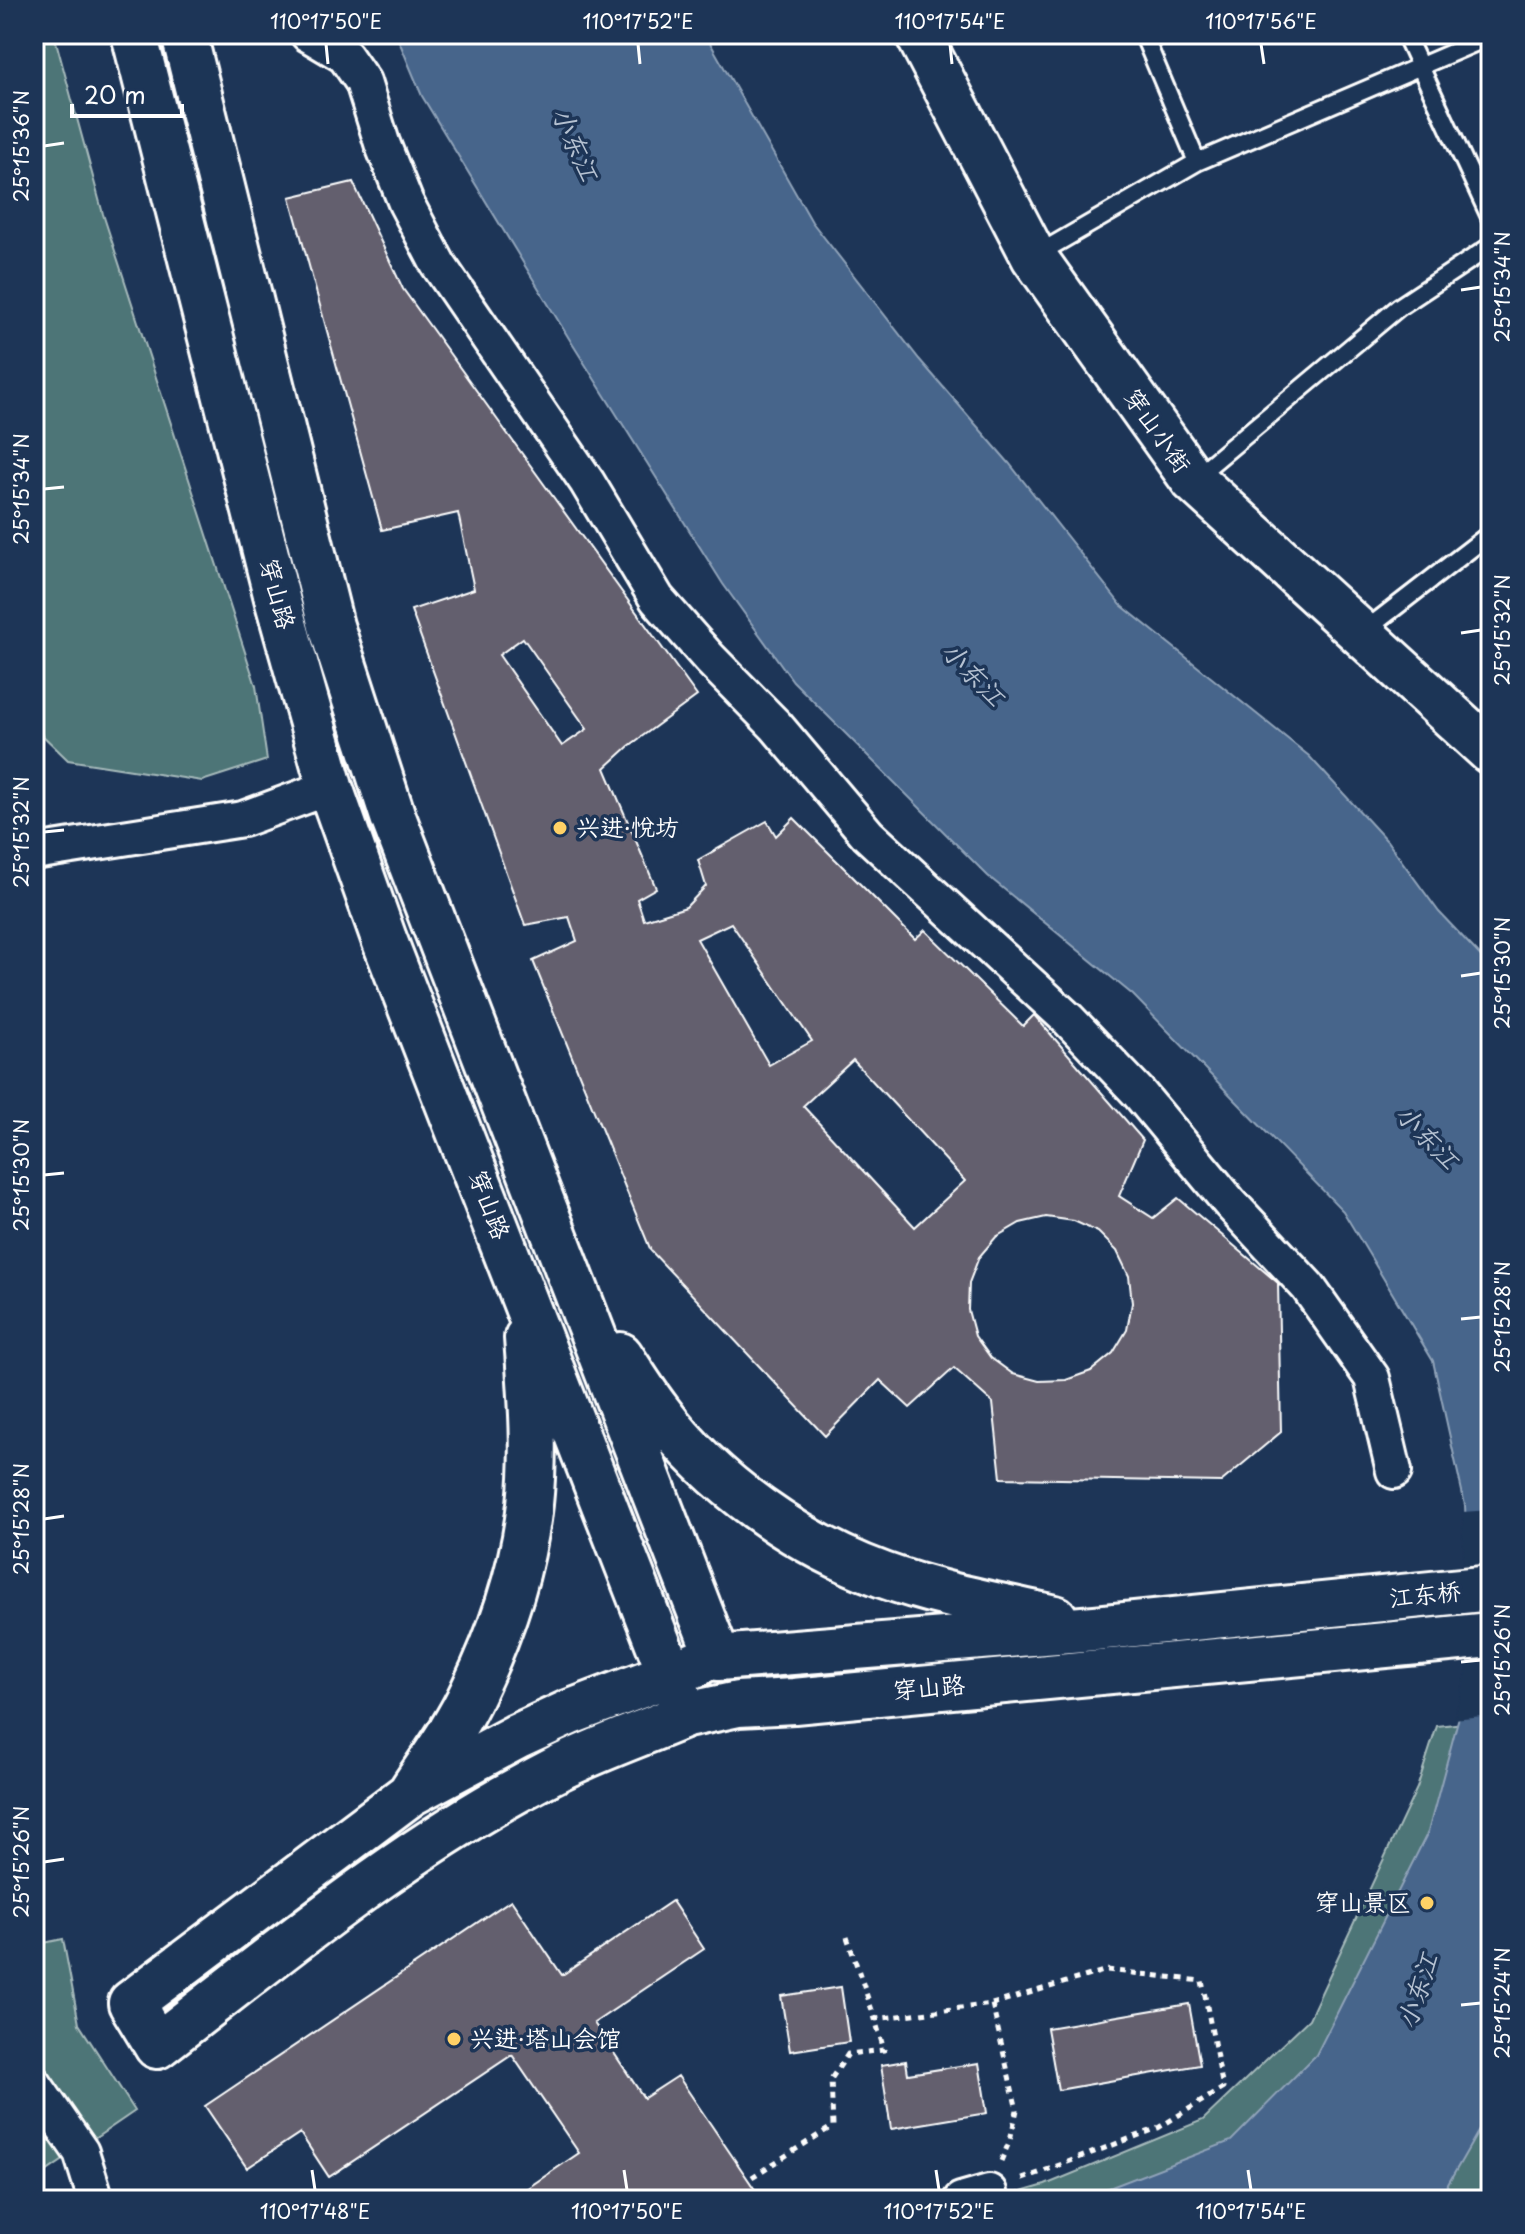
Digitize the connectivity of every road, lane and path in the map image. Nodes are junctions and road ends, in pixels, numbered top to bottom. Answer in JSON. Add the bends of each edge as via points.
{"nodes":[{"id":1,"x":134,"y":34,"type":"edge"},
{"id":2,"x":184,"y":34,"type":"edge"},
{"id":3,"x":308,"y":34,"type":"edge"},
{"id":4,"x":918,"y":34,"type":"edge"},
{"id":5,"x":1143,"y":34,"type":"edge"},
{"id":6,"x":1405,"y":34,"type":"edge"},
{"id":7,"x":1491,"y":36,"type":"edge"},
{"id":8,"x":1418,"y":66,"type":"junction"},
{"id":9,"x":1197,"y":162,"type":"junction"},
{"id":10,"x":1491,"y":219,"type":"edge"},
{"id":11,"x":1491,"y":246,"type":"edge"},
{"id":12,"x":1034,"y":257,"type":"junction"},
{"id":13,"x":1193,"y":480,"type":"junction"},
{"id":14,"x":1491,"y":533,"type":"edge"},
{"id":15,"x":1361,"y":634,"type":"junction"},
{"id":16,"x":1491,"y":752,"type":"edge"},
{"id":17,"x":330,"y":787,"type":"junction"},
{"id":18,"x":34,"y":852,"type":"edge"},
{"id":19,"x":576,"y":1290,"type":"junction"},
{"id":20,"x":523,"y":1292,"type":"junction"},
{"id":21,"x":1394,"y":1471,"type":"dead end"},
{"id":22,"x":1491,"y":1588,"type":"edge"},
{"id":23,"x":1359,"y":1602,"type":"joint"},
{"id":24,"x":1095,"y":1628,"type":"junction"},
{"id":25,"x":1491,"y":1635,"type":"edge"},
{"id":26,"x":1361,"y":1647,"type":"joint"},
{"id":27,"x":718,"y":1658,"type":"junction"},
{"id":28,"x":670,"y":1673,"type":"junction"},
{"id":29,"x":738,"y":1704,"type":"junction"},
{"id":30,"x":686,"y":1715,"type":"junction"},
{"id":31,"x":411,"y":1793,"type":"junction"},
{"id":32,"x":847,"y":1937,"type":"dead end"},
{"id":33,"x":992,"y":2004,"type":"junction"},
{"id":34,"x":875,"y":2019,"type":"junction"},
{"id":35,"x":34,"y":2084,"type":"edge"},
{"id":36,"x":752,"y":2177,"type":"dead end"},
{"id":37,"x":975,"y":2196,"type":"edge"},
{"id":38,"x":96,"y":2200,"type":"edge"}],
"edges":[{"from":1,"to":17,"type":"main road","name":"穿山路"},
{"from":2,"to":19,"type":"main road","name":"穿山路","via":[[331,626],[393,817]]},
{"from":3,"to":21,"type":"street","via":[[345,56],[363,82],[406,203],[438,264],[587,482],[657,599],[776,726],[868,835],[1069,1020],[1138,1092],[1308,1287],[1372,1378]]},
{"from":4,"to":12,"type":"main road","name":"穿山小街"},
{"from":5,"to":9,"type":"lane"},
{"from":6,"to":8,"type":"lane"},
{"from":7,"to":8,"type":"lane"},
{"from":8,"to":9,"type":"lane"},
{"from":8,"to":10,"type":"lane"},
{"from":9,"to":12,"type":"lane"},
{"from":11,"to":13,"type":"lane","via":[[1399,307]]},
{"from":12,"to":13,"type":"main road","name":"穿山小街"},
{"from":13,"to":15,"type":"main road","name":"穿山小街"},
{"from":14,"to":15,"type":"lane"},
{"from":15,"to":16,"type":"main road","name":"穿山小街"},
{"from":17,"to":18,"type":"street","via":[[243,819]]},
{"from":17,"to":20,"type":"main road","name":"穿山路"},
{"from":19,"to":24,"type":"main road","via":[[659,1412],[697,1455],[800,1535],[919,1587]]},
{"from":19,"to":27,"type":"main road","name":"穿山路"},
{"from":20,"to":28,"type":"main road","name":"穿山路"},
{"from":20,"to":31,"type":"main road","via":[[533,1420],[524,1545],[499,1631],[473,1692]]},
{"from":22,"to":23,"type":"main road","name":"江东桥"},
{"from":23,"to":24,"type":"main road","name":"穿山路"},
{"from":24,"to":27,"type":"main road","name":"穿山路"},
{"from":25,"to":26,"type":"main road","name":"江东桥"},
{"from":26,"to":29,"type":"main road","name":"穿山路"},
{"from":27,"to":28,"type":"main road"},
{"from":27,"to":29,"type":"main road"},
{"from":28,"to":30,"type":"main road","name":"穿山路"},
{"from":28,"to":31,"type":"main road","via":[[516,1737]]},
{"from":29,"to":30,"type":"main road","name":"穿山路"},
{"from":30,"to":31,"type":"main road","via":[[553,1770],[443,1835],[375,1878],[157,2046],[131,2003]]},
{"from":32,"to":34,"type":"path"},
{"from":33,"to":34,"type":"path"},
{"from":33,"to":37,"type":"path","via":[[1017,2110],[1010,2140]]},
{"from":33,"to":37,"type":"path","via":[[1107,1970],[1202,1981],[1223,2088],[1158,2128]]},
{"from":34,"to":36,"type":"path","via":[[884,2050],[848,2054],[831,2079],[833,2126]]},
{"from":35,"to":38,"type":"street","via":[[81,2152]]}]}
